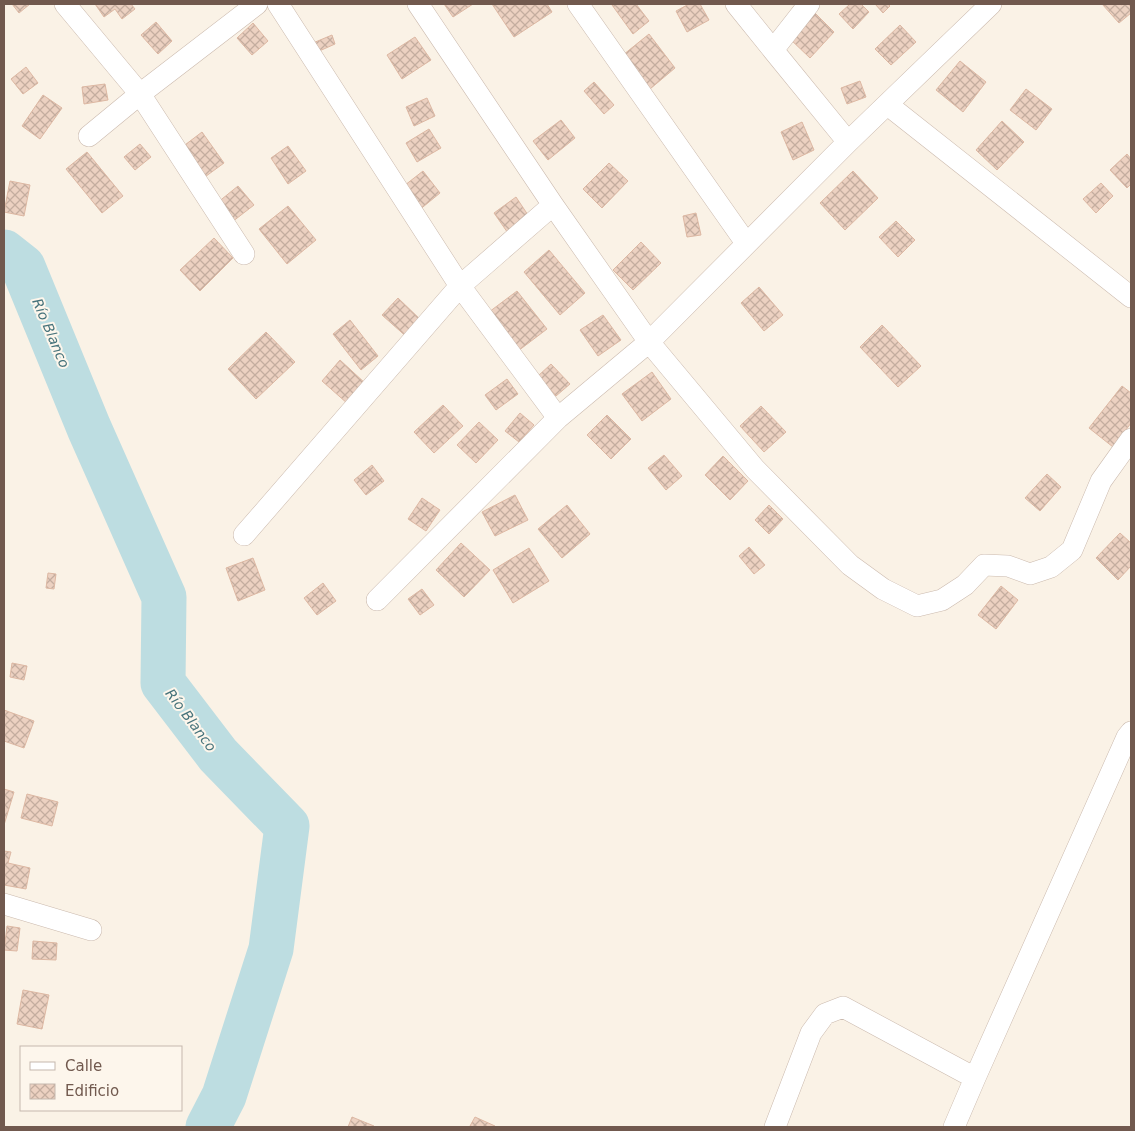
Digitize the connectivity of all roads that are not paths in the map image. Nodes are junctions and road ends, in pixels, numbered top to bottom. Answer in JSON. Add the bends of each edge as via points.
{"nodes":[{"id":1,"x":65,"y":4,"type":"edge"},
{"id":2,"x":257,"y":4,"type":"edge"},
{"id":3,"x":278,"y":4,"type":"edge"},
{"id":4,"x":418,"y":4,"type":"edge"},
{"id":5,"x":578,"y":4,"type":"edge"},
{"id":6,"x":736,"y":4,"type":"edge"},
{"id":7,"x":810,"y":4,"type":"edge"},
{"id":8,"x":991,"y":4,"type":"edge"},
{"id":9,"x":773,"y":50,"type":"junction"},
{"id":10,"x":140,"y":94,"type":"junction"},
{"id":11,"x":888,"y":105,"type":"junction"},
{"id":12,"x":89,"y":136,"type":"dead end"},
{"id":13,"x":848,"y":142,"type":"junction"},
{"id":14,"x":553,"y":205,"type":"junction"},
{"id":15,"x":746,"y":243,"type":"junction"},
{"id":16,"x":244,"y":254,"type":"dead end"},
{"id":17,"x":460,"y":286,"type":"junction"},
{"id":18,"x":1131,"y":297,"type":"edge"},
{"id":19,"x":649,"y":342,"type":"junction"},
{"id":20,"x":558,"y":418,"type":"junction"},
{"id":21,"x":1131,"y":439,"type":"edge"},
{"id":22,"x":244,"y":535,"type":"dead end"},
{"id":23,"x":377,"y":600,"type":"dead end"},
{"id":24,"x":1131,"y":732,"type":"edge"},
{"id":25,"x":4,"y":904,"type":"edge"},
{"id":26,"x":91,"y":930,"type":"dead end"},
{"id":27,"x":975,"y":1078,"type":"junction"},
{"id":28,"x":775,"y":1127,"type":"edge"},
{"id":29,"x":954,"y":1127,"type":"edge"}],
"edges":[{"from":1,"to":10,"type":"street"},
{"from":2,"to":10,"type":"street"},
{"from":3,"to":17,"type":"street"},
{"from":4,"to":14,"type":"street"},
{"from":5,"to":15,"type":"street"},
{"from":6,"to":9,"type":"street"},
{"from":7,"to":9,"type":"street"},
{"from":8,"to":11,"type":"street"},
{"from":9,"to":13,"type":"street"},
{"from":10,"to":12,"type":"street"},
{"from":10,"to":16,"type":"street"},
{"from":11,"to":13,"type":"street"},
{"from":11,"to":18,"type":"street"},
{"from":13,"to":15,"type":"street"},
{"from":14,"to":17,"type":"street"},
{"from":14,"to":19,"type":"street"},
{"from":15,"to":19,"type":"street"},
{"from":17,"to":20,"type":"street"},
{"from":17,"to":22,"type":"street"},
{"from":19,"to":20,"type":"street"},
{"from":19,"to":21,"type":"street","via":[[755,469],[850,565],[883,589],[917,606],[942,600],[984,565],[1008,566],[1030,574],[1051,567],[1072,550],[1101,481]]},
{"from":20,"to":23,"type":"street"},
{"from":24,"to":27,"type":"street"},
{"from":25,"to":26,"type":"street"},
{"from":27,"to":28,"type":"street","via":[[843,1008],[825,1014],[811,1033]]},
{"from":27,"to":29,"type":"street"}]}
